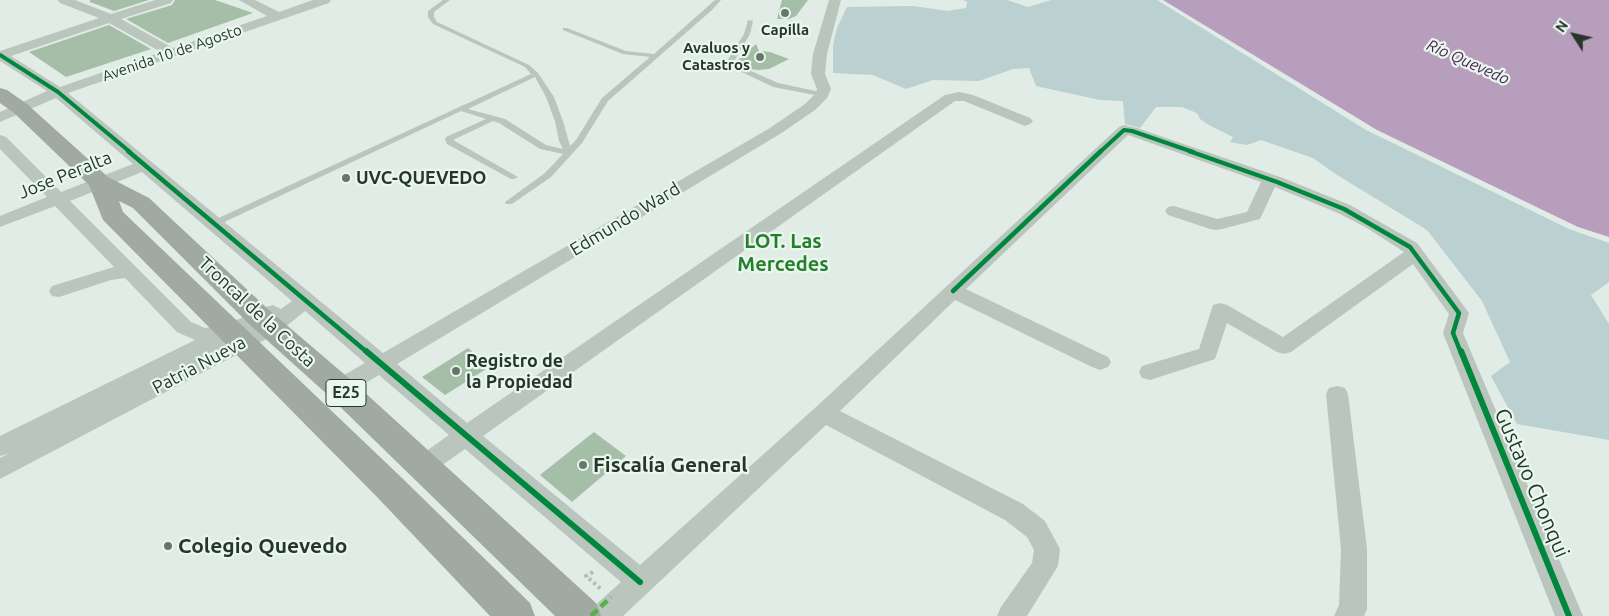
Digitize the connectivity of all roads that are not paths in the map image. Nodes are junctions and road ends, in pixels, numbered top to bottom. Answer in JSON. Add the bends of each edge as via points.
{"nodes":[{"id":1,"x":64,"y":0,"type":"edge"},
{"id":2,"x":167,"y":0,"type":"edge"},
{"id":3,"x":245,"y":0,"type":"edge"},
{"id":4,"x":308,"y":0,"type":"edge"},
{"id":5,"x":325,"y":0,"type":"edge"},
{"id":6,"x":447,"y":0,"type":"edge"},
{"id":7,"x":718,"y":0,"type":"edge"},
{"id":8,"x":835,"y":0,"type":"edge"},
{"id":9,"x":274,"y":14,"type":"junction"},
{"id":10,"x":108,"y":18,"type":"junction"},
{"id":11,"x":750,"y":22,"type":"dead end"},
{"id":12,"x":565,"y":29,"type":"dead end"},
{"id":13,"x":168,"y":51,"type":"junction"},
{"id":14,"x":0,"y":55,"type":"edge"},
{"id":15,"x":656,"y":56,"type":"junction"},
{"id":16,"x":536,"y":74,"type":"junction"},
{"id":17,"x":55,"y":90,"type":"junction"},
{"id":18,"x":822,"y":96,"type":"junction"},
{"id":19,"x":7,"y":107,"type":"edge"},
{"id":20,"x":461,"y":109,"type":"junction"},
{"id":21,"x":493,"y":118,"type":"junction"},
{"id":22,"x":1026,"y":120,"type":"dead end"},
{"id":23,"x":0,"y":140,"type":"edge"},
{"id":24,"x":569,"y":152,"type":"junction"},
{"id":25,"x":144,"y":165,"type":"junction"},
{"id":26,"x":514,"y":177,"type":"dead end"},
{"id":27,"x":1270,"y":180,"type":"junction"},
{"id":28,"x":100,"y":182,"type":"junction"},
{"id":29,"x":58,"y":200,"type":"junction"},
{"id":30,"x":509,"y":202,"type":"dead end"},
{"id":31,"x":1174,"y":211,"type":"dead end"},
{"id":32,"x":0,"y":222,"type":"edge"},
{"id":33,"x":215,"y":223,"type":"junction"},
{"id":34,"x":1415,"y":253,"type":"junction"},
{"id":35,"x":114,"y":255,"type":"junction"},
{"id":36,"x":130,"y":271,"type":"junction"},
{"id":37,"x":953,"y":291,"type":"junction"},
{"id":38,"x":306,"y":300,"type":"junction"},
{"id":39,"x":251,"y":330,"type":"junction"},
{"id":40,"x":1100,"y":362,"type":"dead end"},
{"id":41,"x":380,"y":364,"type":"junction"},
{"id":42,"x":1150,"y":372,"type":"dead end"},
{"id":43,"x":340,"y":388,"type":"junction"},
{"id":44,"x":1338,"y":394,"type":"dead end"},
{"id":45,"x":824,"y":413,"type":"junction"},
{"id":46,"x":465,"y":436,"type":"junction"},
{"id":47,"x":0,"y":447,"type":"edge"},
{"id":48,"x":423,"y":466,"type":"junction"},
{"id":49,"x":0,"y":469,"type":"edge"},
{"id":50,"x":640,"y":582,"type":"junction"},
{"id":51,"x":604,"y":604,"type":"edge"},
{"id":52,"x":516,"y":616,"type":"edge"},
{"id":53,"x":582,"y":616,"type":"edge"},
{"id":54,"x":1011,"y":616,"type":"edge"},
{"id":55,"x":1348,"y":616,"type":"edge"},
{"id":56,"x":1570,"y":616,"type":"edge"}],
"edges":[{"from":1,"to":10,"type":"street"},
{"from":2,"to":10,"type":"street"},
{"from":3,"to":9,"type":"street"},
{"from":4,"to":9,"type":"street","name":"Avenida 10 de Agosto"},
{"from":5,"to":9,"type":"street","name":"Avenida 10 de Agosto"},
{"from":6,"to":16,"type":"lane","via":[[431,11],[435,23],[527,66]]},
{"from":7,"to":15,"type":"lane"},
{"from":8,"to":18,"type":"street","via":[[820,54],[818,74],[824,89]]},
{"from":9,"to":13,"type":"street","name":"Avenida 10 de Agosto"},
{"from":10,"to":13,"type":"street"},
{"from":10,"to":14,"type":"street"},
{"from":11,"to":18,"type":"lane","via":[[747,34],[729,63],[776,85]]},
{"from":12,"to":15,"type":"lane","via":[[625,53]]},
{"from":13,"to":17,"type":"street","name":"Avenida 10 de Agosto"},
{"from":14,"to":17,"type":"street"},
{"from":15,"to":24,"type":"lane","via":[[605,100]]},
{"from":16,"to":20,"type":"lane"},
{"from":16,"to":24,"type":"lane","via":[[550,97]]},
{"from":17,"to":19,"type":"street","name":"Avenida 10 de Agosto"},
{"from":17,"to":25,"type":"street"},
{"from":18,"to":41,"type":"street","name":"Edmundo Ward","via":[[775,131]]},
{"from":19,"to":28,"type":"highway","name":"Troncal de la Costa","number":"E25"},
{"from":20,"to":21,"type":"lane"},
{"from":20,"to":33,"type":"lane"},
{"from":21,"to":24,"type":"lane","via":[[513,126],[539,145]]},
{"from":21,"to":26,"type":"lane","via":[[449,139],[450,142]]},
{"from":22,"to":46,"type":"street","via":[[968,98],[950,98]]},
{"from":23,"to":29,"type":"street"},
{"from":24,"to":30,"type":"lane","via":[[548,176]]},
{"from":25,"to":28,"type":"street","name":"Jose Peralta"},
{"from":25,"to":33,"type":"street"},
{"from":27,"to":31,"type":"street","via":[[1254,215],[1216,225]]},
{"from":27,"to":34,"type":"street","via":[[1351,213]]},
{"from":27,"to":37,"type":"street","via":[[1124,130]]},
{"from":28,"to":29,"type":"street","name":"Jose Peralta"},
{"from":28,"to":39,"type":"highway","name":"Troncal de la Costa","number":"E25","via":[[141,204]]},
{"from":29,"to":32,"type":"street","name":"Jose Peralta"},
{"from":29,"to":35,"type":"street"},
{"from":33,"to":38,"type":"street"},
{"from":34,"to":42,"type":"street","via":[[1284,347],[1220,310],[1208,354]]},
{"from":34,"to":56,"type":"street","name":"Gustavo Chonqui","via":[[1459,313],[1453,332]]},
{"from":35,"to":36,"type":"street"},
{"from":35,"to":36,"type":"street","via":[[99,270],[59,291],[102,276]]},
{"from":36,"to":39,"type":"street","via":[[184,327],[203,334]]},
{"from":37,"to":40,"type":"street"},
{"from":37,"to":45,"type":"street"},
{"from":38,"to":39,"type":"street","name":"Patria Nueva"},
{"from":38,"to":41,"type":"street"},
{"from":39,"to":43,"type":"highway","name":"Troncal de la Costa","number":"E25"},
{"from":39,"to":47,"type":"street","name":"Patria Nueva"},
{"from":39,"to":49,"type":"street","name":"Patria Nueva"},
{"from":39,"to":52,"type":"highway","name":"Troncal de la Costa","number":"E25"},
{"from":41,"to":43,"type":"street","name":"Edmundo Ward"},
{"from":41,"to":46,"type":"street"},
{"from":43,"to":48,"type":"highway","name":"Troncal de la Costa","number":"E25"},
{"from":44,"to":55,"type":"street","via":[[1354,549],[1353,609]]},
{"from":45,"to":50,"type":"street"},
{"from":45,"to":54,"type":"street","via":[[1014,512],[1036,529],[1047,549],[1045,566]]},
{"from":46,"to":48,"type":"street"},
{"from":46,"to":50,"type":"street"},
{"from":48,"to":53,"type":"highway","name":"Troncal de la Costa","number":"E25"},
{"from":50,"to":51,"type":"street"}]}
